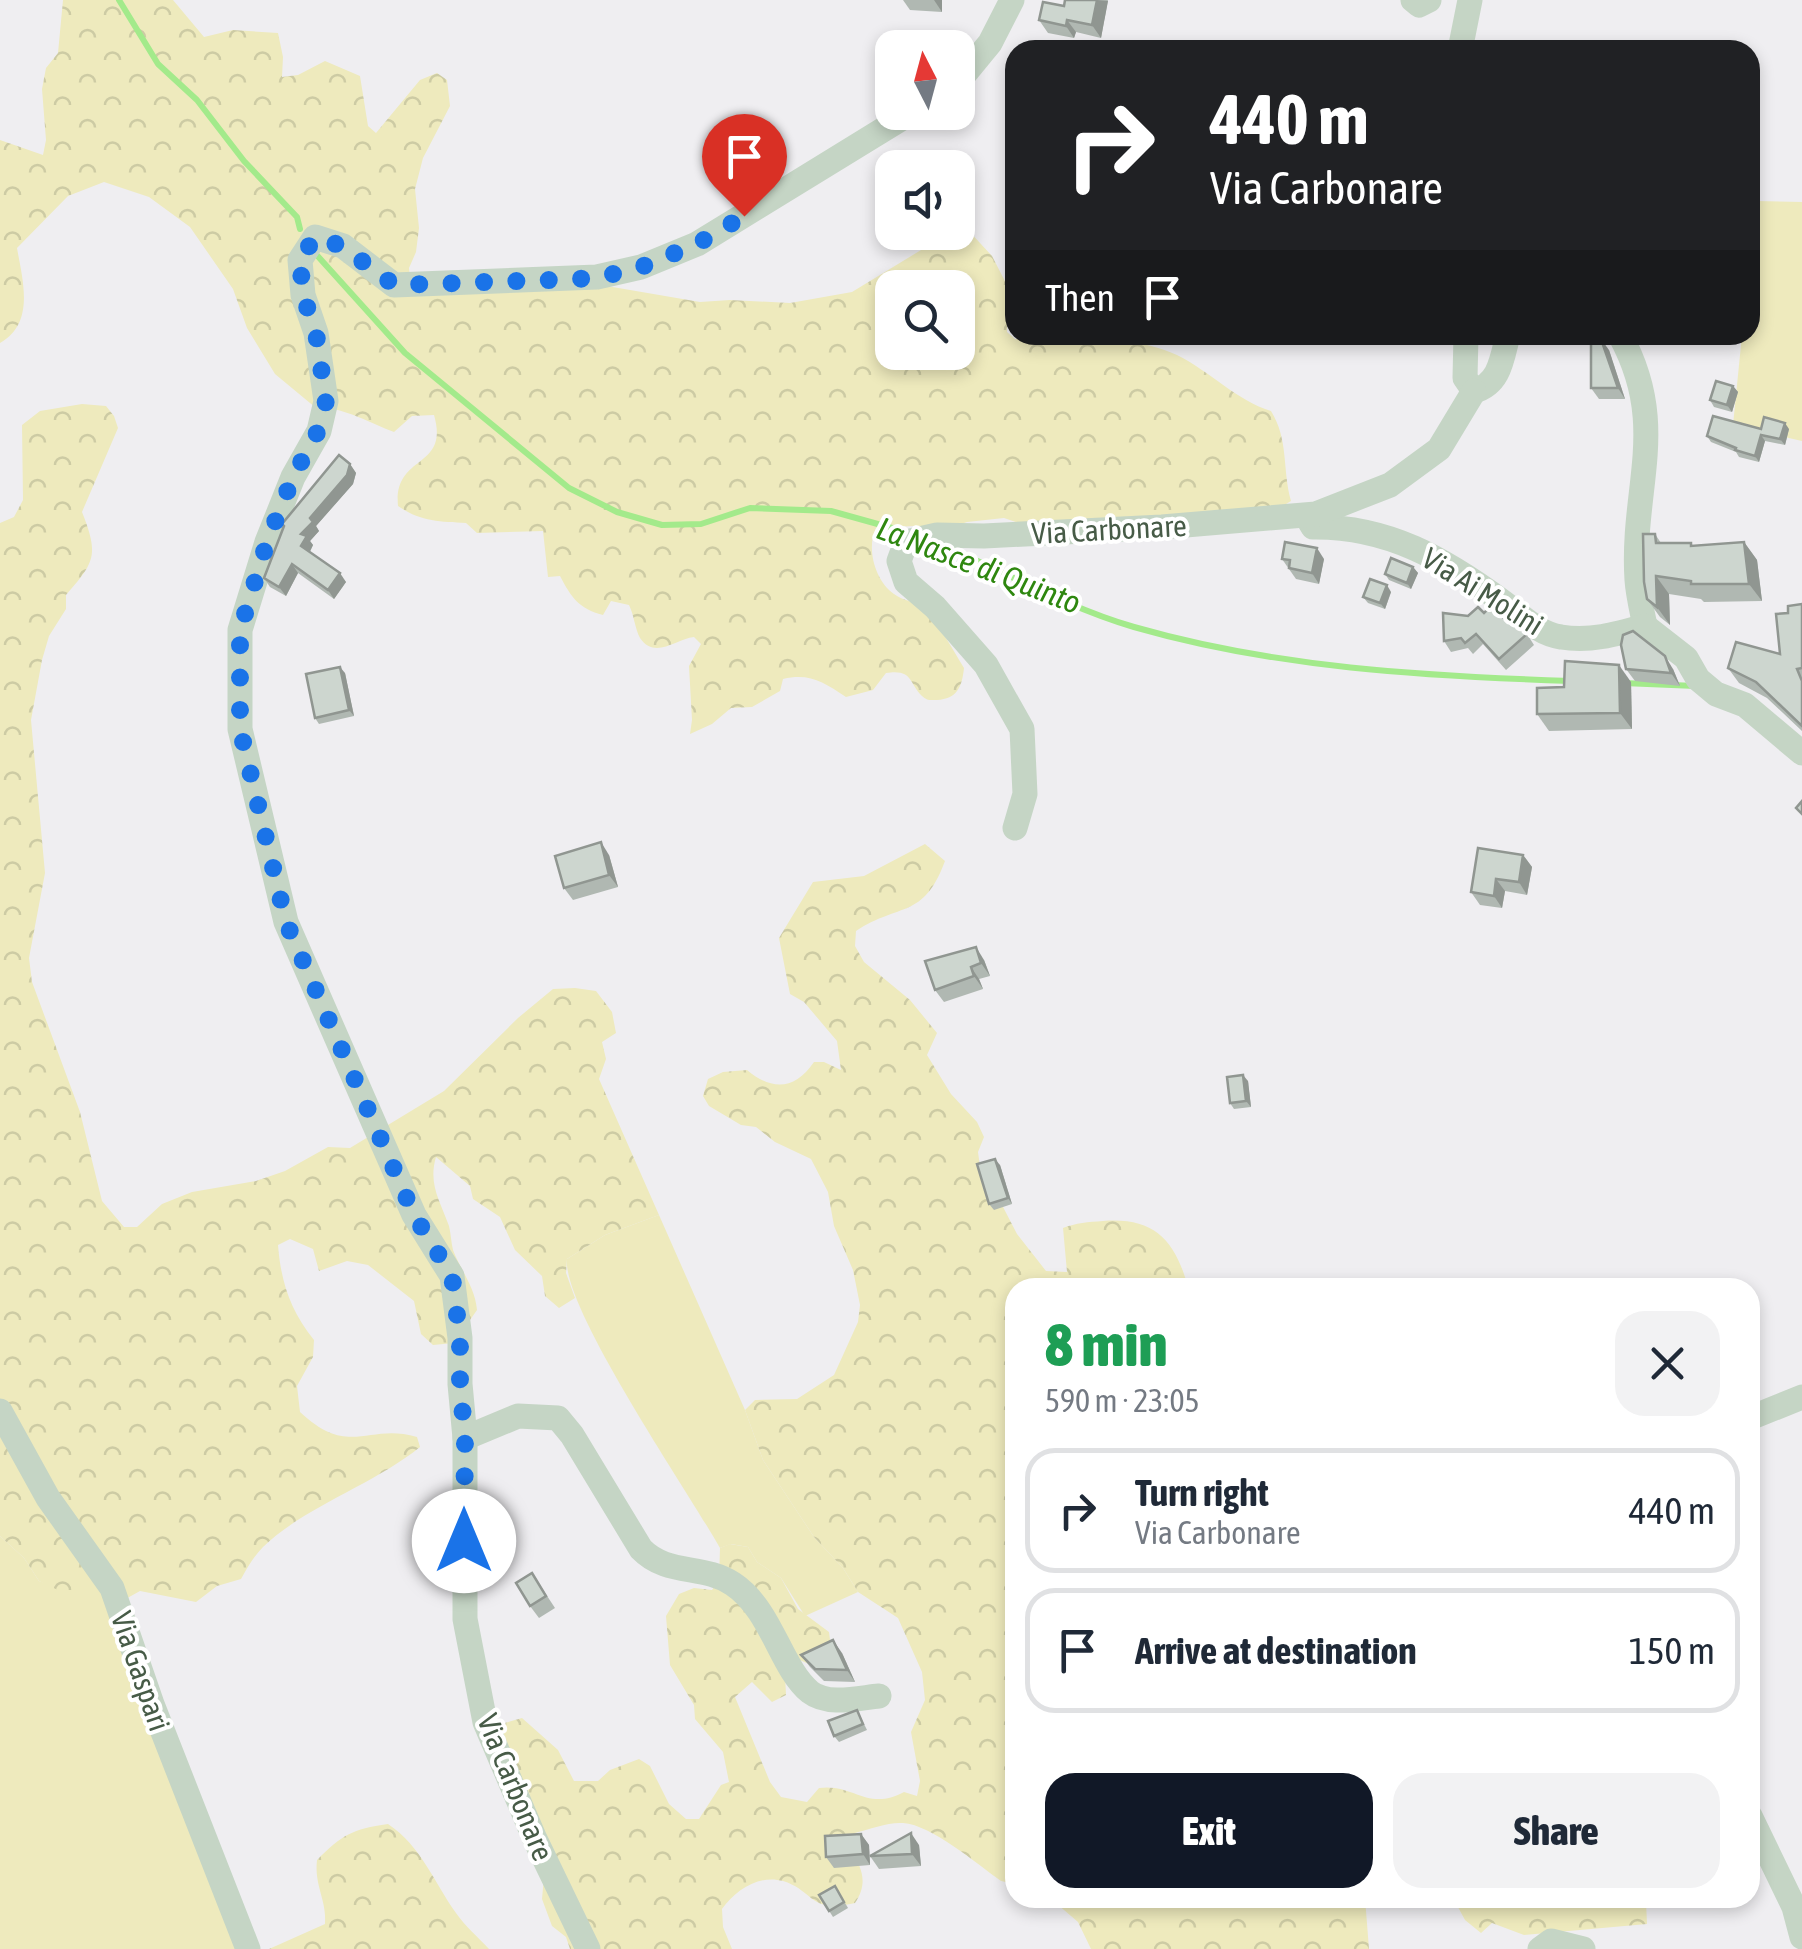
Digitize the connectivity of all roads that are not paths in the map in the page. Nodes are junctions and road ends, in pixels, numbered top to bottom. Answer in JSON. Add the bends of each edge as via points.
{"nodes":[{"id":1,"x":1012,"y":0,"type":"edge"},
{"id":2,"x":1412,"y":0,"type":"edge"},
{"id":3,"x":1428,"y":0,"type":"edge"},
{"id":4,"x":1470,"y":0,"type":"edge"},
{"id":5,"x":1462,"y":40,"type":"edge"},
{"id":6,"x":975,"y":61,"type":"edge"},
{"id":7,"x":883,"y":130,"type":"edge"},
{"id":8,"x":1466,"y":345,"type":"edge"},
{"id":9,"x":1505,"y":345,"type":"edge"},
{"id":10,"x":1626,"y":345,"type":"edge"},
{"id":11,"x":1474,"y":391,"type":"junction"},
{"id":12,"x":1316,"y":514,"type":"junction"},
{"id":13,"x":1644,"y":626,"type":"junction"},
{"id":14,"x":1802,"y":753,"type":"edge"},
{"id":15,"x":1014,"y":828,"type":"dead end"},
{"id":16,"x":1802,"y":1397,"type":"edge"},
{"id":17,"x":0,"y":1412,"type":"edge"},
{"id":18,"x":1760,"y":1414,"type":"edge"},
{"id":19,"x":465,"y":1438,"type":"junction"},
{"id":20,"x":879,"y":1696,"type":"dead end"},
{"id":21,"x":1760,"y":1837,"type":"edge"},
{"id":22,"x":1802,"y":1937,"type":"edge"},
{"id":23,"x":248,"y":1949,"type":"edge"},
{"id":24,"x":588,"y":1949,"type":"edge"},
{"id":25,"x":1540,"y":1949,"type":"edge"},
{"id":26,"x":1583,"y":1949,"type":"edge"}],
"edges":[{"from":1,"to":6,"type":"street"},
{"from":2,"to":3,"type":"street"},
{"from":4,"to":5,"type":"street"},
{"from":7,"to":19,"type":"street","name":"Via Carbonare","via":[[697,244],[597,278],[394,285],[342,246],[315,237],[300,260],[326,401],[267,542],[240,630],[240,729],[286,922],[414,1215],[452,1276]]},
{"from":8,"to":11,"type":"street","via":[[1465,378]]},
{"from":9,"to":11,"type":"street","name":"Via Carbonare","via":[[1496,377]]},
{"from":10,"to":13,"type":"street","via":[[1647,409],[1637,580]]},
{"from":11,"to":12,"type":"street","name":"Via Carbonare","via":[[1439,449],[1390,485]]},
{"from":12,"to":13,"type":"street","name":"Via Ai Molini","via":[[1313,526],[1384,537],[1440,558],[1558,637],[1595,639]]},
{"from":12,"to":15,"type":"street","name":"Via Carbonare","via":[[906,542],[899,561],[906,582],[986,666],[1022,729],[1025,794]]},
{"from":13,"to":14,"type":"street","via":[[1686,658],[1716,694],[1744,705]]},
{"from":16,"to":18,"type":"street"},
{"from":17,"to":23,"type":"street","name":"Via Gaspari","via":[[48,1498],[112,1588]]},
{"from":19,"to":20,"type":"street","via":[[518,1416],[558,1418],[652,1561],[734,1585],[811,1693],[826,1699]]},
{"from":19,"to":24,"type":"street","name":"Via Carbonare","via":[[465,1619],[485,1722]]},
{"from":21,"to":22,"type":"street"},
{"from":25,"to":26,"type":"street","via":[[1550,1942]]}]}
